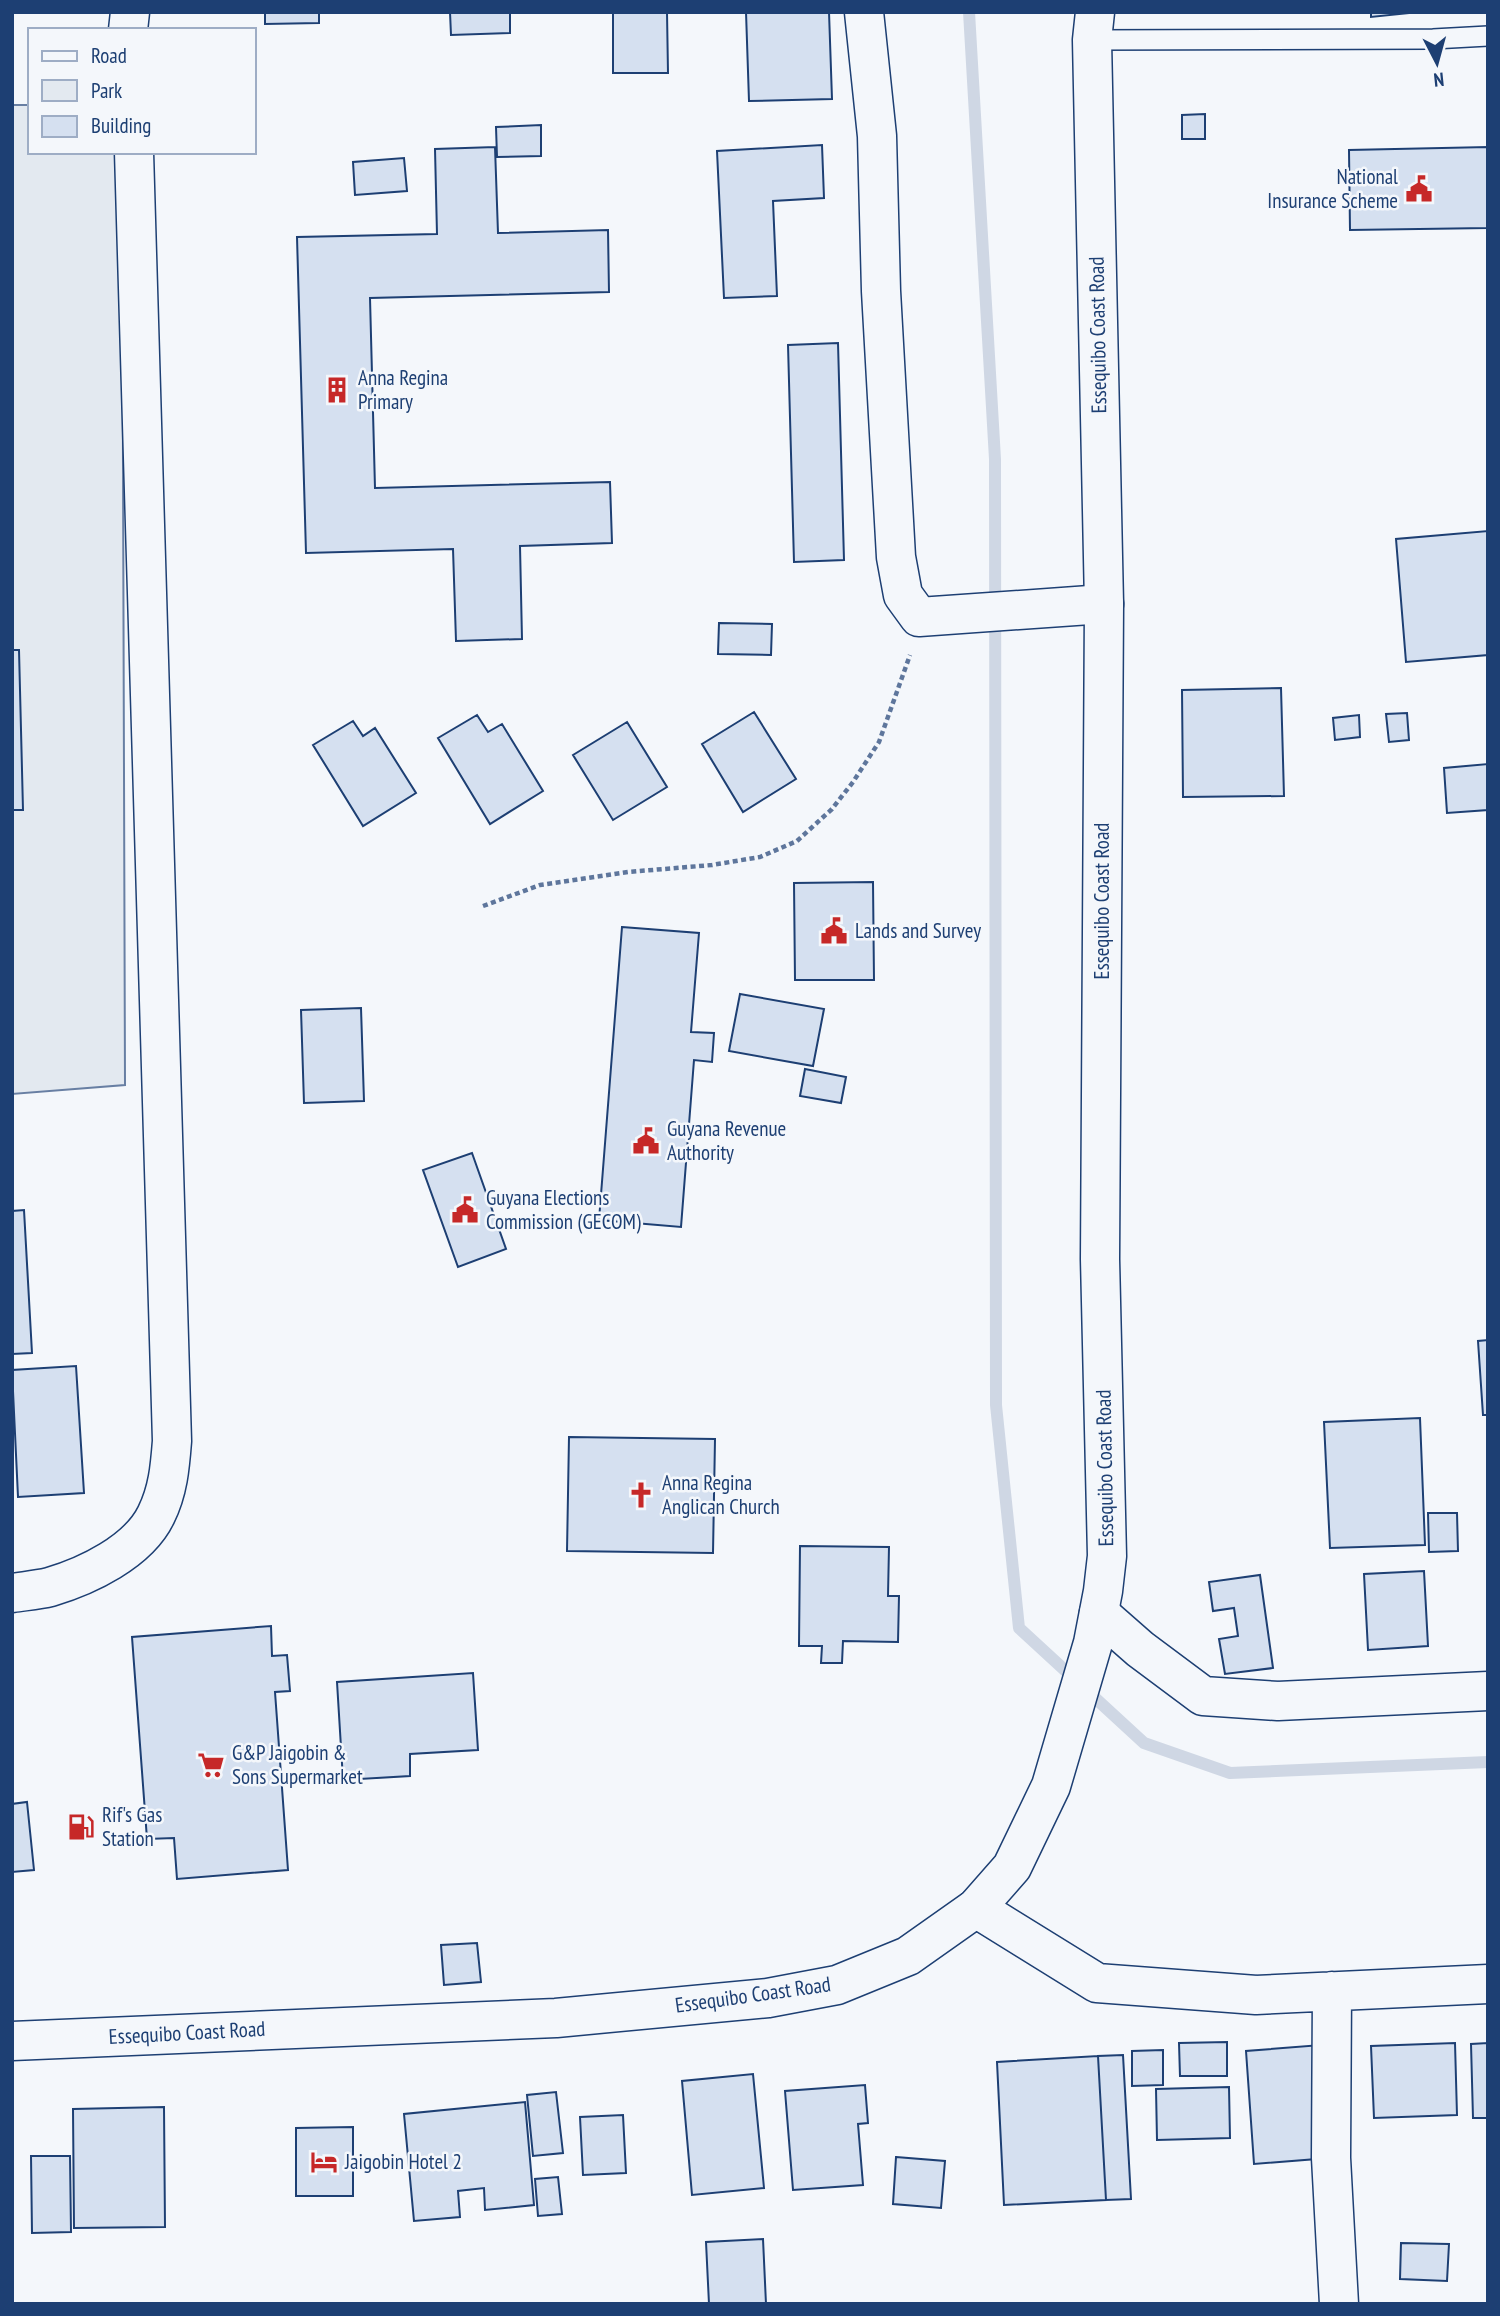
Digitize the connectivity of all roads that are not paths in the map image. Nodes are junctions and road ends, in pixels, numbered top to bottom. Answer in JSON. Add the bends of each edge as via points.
{"nodes":[{"id":1,"x":864,"y":12,"type":"edge"},
{"id":2,"x":1093,"y":26,"type":"edge"},
{"id":3,"x":1488,"y":36,"type":"edge"},
{"id":4,"x":134,"y":154,"type":"edge"},
{"id":5,"x":1104,"y":604,"type":"junction"},
{"id":6,"x":12,"y":1593,"type":"edge"},
{"id":7,"x":1096,"y":1628,"type":"junction"},
{"id":8,"x":1488,"y":1691,"type":"edge"},
{"id":9,"x":976,"y":1908,"type":"junction"},
{"id":10,"x":1488,"y":1984,"type":"edge"},
{"id":11,"x":1332,"y":1992,"type":"junction"},
{"id":12,"x":12,"y":2041,"type":"edge"},
{"id":13,"x":1339,"y":2304,"type":"edge"}],
"edges":[{"from":1,"to":5,"type":"street","via":[[877,136],[896,557],[903,595],[919,617]]},
{"from":2,"to":3,"type":"lane","via":[[1420,39]]},
{"from":2,"to":5,"type":"street","name":"Essequibo Coast Road"},
{"from":4,"to":6,"type":"street","via":[[172,1441],[169,1482],[155,1517],[131,1546],[96,1570],[49,1587]]},
{"from":5,"to":7,"type":"street","name":"Essequibo Coast Road","via":[[1100,1259],[1107,1556]]},
{"from":7,"to":8,"type":"street","via":[[1140,1648],[1202,1696],[1278,1701]]},
{"from":7,"to":9,"type":"street","name":"Essequibo Coast Road","via":[[1051,1786],[1012,1867]]},
{"from":9,"to":11,"type":"street","via":[[1097,1983],[1256,1995]]},
{"from":9,"to":12,"type":"street","name":"Essequibo Coast Road","via":[[908,1956],[836,1985],[768,1998],[556,2018]]},
{"from":10,"to":11,"type":"street"},
{"from":11,"to":13,"type":"street","via":[[1331,2158]]}]}
